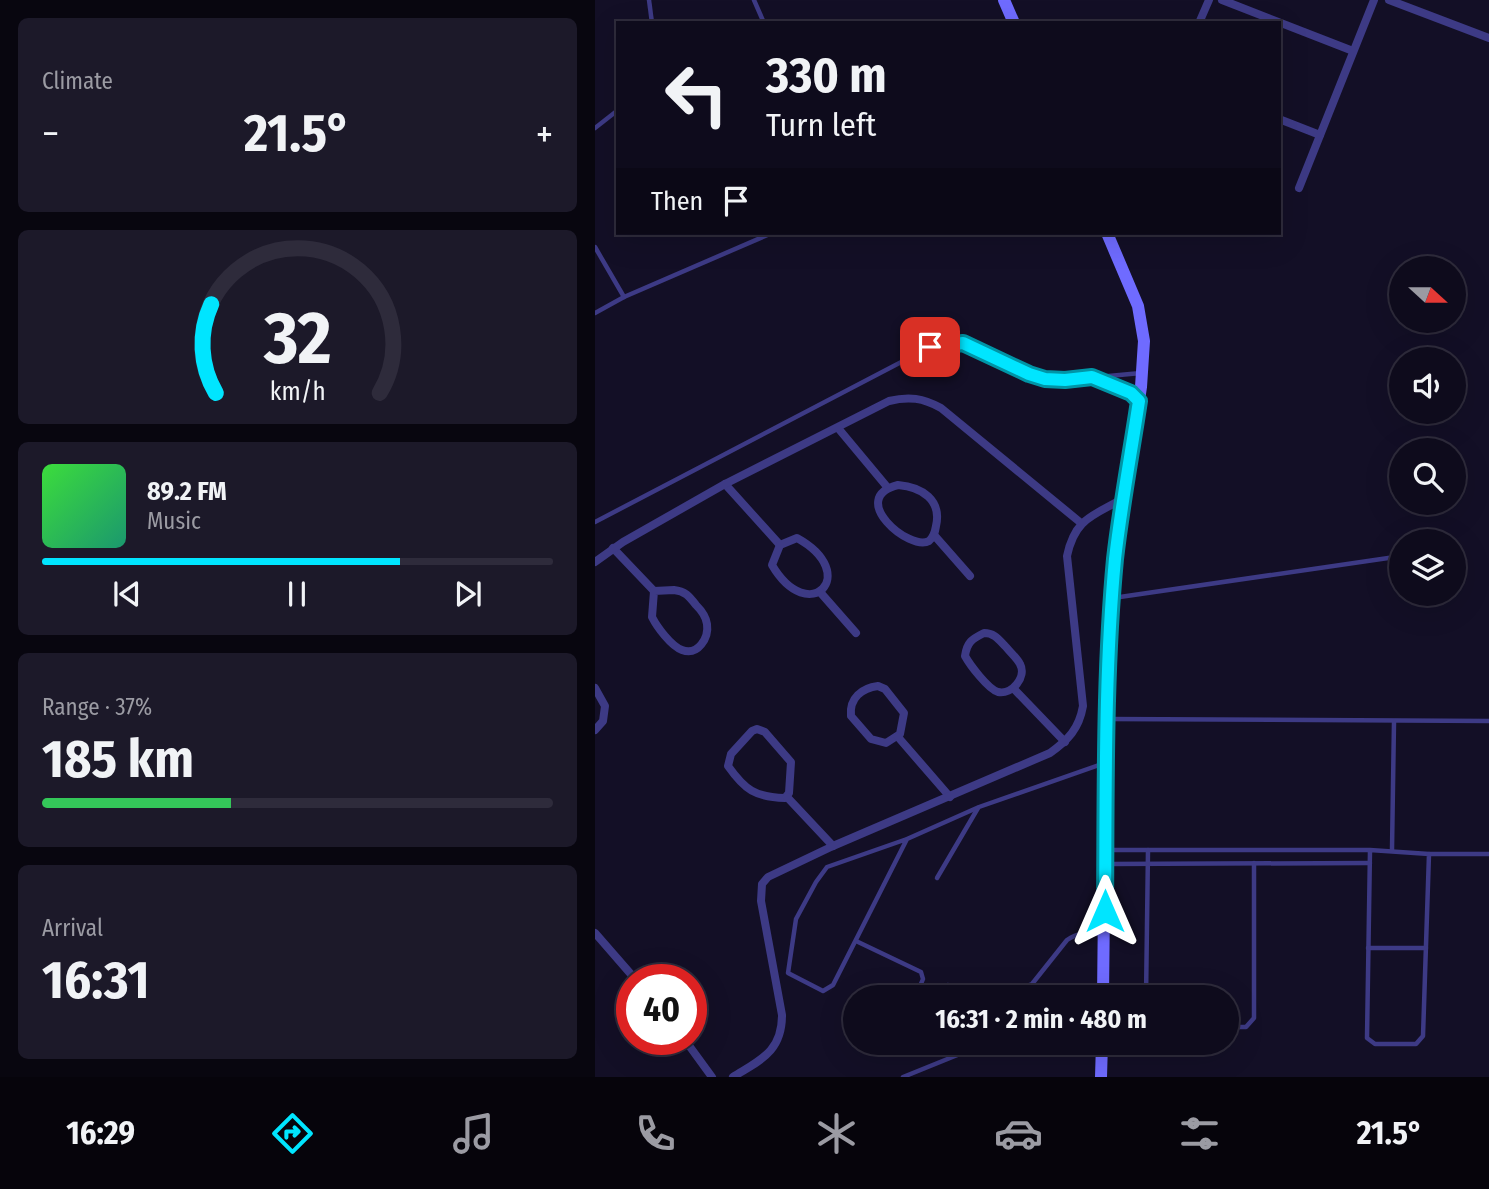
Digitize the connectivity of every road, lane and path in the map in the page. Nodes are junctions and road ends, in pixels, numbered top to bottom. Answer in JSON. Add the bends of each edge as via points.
{"nodes":[{"id":1,"x":649,"y":0,"type":"edge"},
{"id":2,"x":754,"y":0,"type":"edge"},
{"id":3,"x":1005,"y":0,"type":"edge"},
{"id":4,"x":1209,"y":0,"type":"edge"},
{"id":5,"x":1222,"y":0,"type":"edge"},
{"id":6,"x":1374,"y":0,"type":"edge"},
{"id":7,"x":1389,"y":0,"type":"edge"},
{"id":8,"x":652,"y":21,"type":"edge"},
{"id":9,"x":763,"y":21,"type":"edge"},
{"id":10,"x":1013,"y":21,"type":"edge"},
{"id":11,"x":1200,"y":21,"type":"edge"},
{"id":12,"x":1276,"y":21,"type":"edge"},
{"id":13,"x":1281,"y":23,"type":"edge"},
{"id":14,"x":1489,"y":38,"type":"edge"},
{"id":15,"x":1353,"y":51,"type":"junction"},
{"id":16,"x":616,"y":112,"type":"edge"},
{"id":17,"x":1281,"y":120,"type":"edge"},
{"id":18,"x":595,"y":128,"type":"edge"},
{"id":19,"x":1320,"y":135,"type":"junction"},
{"id":20,"x":1299,"y":188,"type":"dead end"},
{"id":21,"x":767,"y":235,"type":"edge"},
{"id":22,"x":1108,"y":235,"type":"edge"},
{"id":23,"x":595,"y":247,"type":"edge"},
{"id":24,"x":624,"y":297,"type":"junction"},
{"id":25,"x":595,"y":313,"type":"edge"},
{"id":26,"x":1143,"y":373,"type":"junction"},
{"id":27,"x":1092,"y":377,"type":"junction"},
{"id":28,"x":1139,"y":401,"type":"junction"},
{"id":29,"x":838,"y":428,"type":"junction"},
{"id":30,"x":725,"y":484,"type":"junction"},
{"id":31,"x":888,"y":488,"type":"junction"},
{"id":32,"x":1124,"y":498,"type":"junction"},
{"id":33,"x":595,"y":522,"type":"edge"},
{"id":34,"x":1081,"y":523,"type":"junction"},
{"id":35,"x":934,"y":535,"type":"junction"},
{"id":36,"x":780,"y":545,"type":"junction"},
{"id":37,"x":613,"y":548,"type":"junction"},
{"id":38,"x":1389,"y":558,"type":"edge"},
{"id":39,"x":595,"y":562,"type":"edge"},
{"id":40,"x":970,"y":576,"type":"dead end"},
{"id":41,"x":653,"y":592,"type":"junction"},
{"id":42,"x":820,"y":592,"type":"junction"},
{"id":43,"x":1112,"y":598,"type":"junction"},
{"id":44,"x":856,"y":633,"type":"dead end"},
{"id":45,"x":595,"y":688,"type":"edge"},
{"id":46,"x":1014,"y":689,"type":"junction"},
{"id":47,"x":1107,"y":719,"type":"junction"},
{"id":48,"x":1489,"y":721,"type":"edge"},
{"id":49,"x":1394,"y":722,"type":"junction"},
{"id":50,"x":595,"y":730,"type":"edge"},
{"id":51,"x":898,"y":737,"type":"junction"},
{"id":52,"x":1065,"y":742,"type":"junction"},
{"id":53,"x":1105,"y":763,"type":"junction"},
{"id":54,"x":787,"y":797,"type":"junction"},
{"id":55,"x":950,"y":797,"type":"junction"},
{"id":56,"x":979,"y":807,"type":"junction"},
{"id":57,"x":907,"y":839,"type":"junction"},
{"id":58,"x":833,"y":846,"type":"junction"},
{"id":59,"x":1106,"y":850,"type":"junction"},
{"id":60,"x":1148,"y":850,"type":"junction"},
{"id":61,"x":1274,"y":850,"type":"junction"},
{"id":62,"x":1370,"y":850,"type":"junction"},
{"id":63,"x":1392,"y":851,"type":"junction"},
{"id":64,"x":1429,"y":854,"type":"junction"},
{"id":65,"x":1489,"y":854,"type":"edge"},
{"id":66,"x":1254,"y":863,"type":"junction"},
{"id":67,"x":1273,"y":863,"type":"junction"},
{"id":68,"x":1370,"y":863,"type":"junction"},
{"id":69,"x":1106,"y":864,"type":"junction"},
{"id":70,"x":1148,"y":864,"type":"junction"},
{"id":71,"x":937,"y":878,"type":"dead end"},
{"id":72,"x":595,"y":933,"type":"edge"},
{"id":73,"x":1105,"y":934,"type":"junction"},
{"id":74,"x":856,"y":941,"type":"junction"},
{"id":75,"x":1368,"y":948,"type":"junction"},
{"id":76,"x":1426,"y":948,"type":"junction"},
{"id":77,"x":622,"y":964,"type":"edge"},
{"id":78,"x":920,"y":985,"type":"edge"},
{"id":79,"x":1029,"y":985,"type":"edge"},
{"id":80,"x":1103,"y":985,"type":"edge"},
{"id":81,"x":1146,"y":985,"type":"edge"},
{"id":82,"x":1239,"y":1027,"type":"edge"},
{"id":83,"x":696,"y":1055,"type":"edge"},
{"id":84,"x":957,"y":1055,"type":"edge"},
{"id":85,"x":1102,"y":1055,"type":"edge"},
{"id":86,"x":712,"y":1077,"type":"edge"},
{"id":87,"x":733,"y":1077,"type":"edge"},
{"id":88,"x":903,"y":1077,"type":"edge"},
{"id":89,"x":1101,"y":1077,"type":"edge"}],
"edges":[{"from":1,"to":8,"type":"lane"},
{"from":2,"to":9,"type":"lane"},
{"from":3,"to":10,"type":"street"},
{"from":4,"to":11,"type":"street"},
{"from":5,"to":12,"type":"street"},
{"from":6,"to":15,"type":"street"},
{"from":7,"to":14,"type":"street"},
{"from":13,"to":15,"type":"street"},
{"from":15,"to":19,"type":"street"},
{"from":16,"to":18,"type":"lane"},
{"from":17,"to":19,"type":"street"},
{"from":19,"to":20,"type":"street"},
{"from":21,"to":24,"type":"lane"},
{"from":22,"to":26,"type":"street","via":[[1143,323]]},
{"from":23,"to":24,"type":"lane"},
{"from":24,"to":25,"type":"lane"},
{"from":26,"to":27,"type":"lane"},
{"from":26,"to":28,"type":"street"},
{"from":27,"to":28,"type":"lane"},
{"from":27,"to":33,"type":"lane","via":[[1045,379],[963,343],[930,347]]},
{"from":28,"to":32,"type":"street"},
{"from":29,"to":30,"type":"street"},
{"from":29,"to":31,"type":"street"},
{"from":29,"to":34,"type":"street","via":[[889,401],[911,397],[930,401]]},
{"from":30,"to":36,"type":"street"},
{"from":30,"to":37,"type":"street"},
{"from":31,"to":35,"type":"street","via":[[909,486],[931,499],[938,513]]},
{"from":31,"to":35,"type":"street","via":[[877,505],[891,525],[923,543]]},
{"from":32,"to":34,"type":"street"},
{"from":32,"to":43,"type":"street"},
{"from":34,"to":52,"type":"street","via":[[1067,556],[1083,706],[1076,730]]},
{"from":35,"to":40,"type":"street"},
{"from":36,"to":42,"type":"street","via":[[772,565],[780,577],[803,594]]},
{"from":36,"to":42,"type":"street","via":[[797,538],[822,560],[829,575]]},
{"from":37,"to":39,"type":"street"},
{"from":37,"to":41,"type":"street"},
{"from":38,"to":43,"type":"lane"},
{"from":41,"to":41,"type":"street","via":[[655,624],[682,650],[700,647],[707,623],[703,612],[688,595],[674,590]]},
{"from":42,"to":44,"type":"street"},
{"from":43,"to":47,"type":"street"},
{"from":45,"to":50,"type":"street","via":[[605,706],[603,721]]},
{"from":46,"to":46,"type":"street","via":[[997,692],[968,663],[966,646],[972,639],[984,633],[994,635],[1020,663],[1021,676]]},
{"from":46,"to":52,"type":"street"},
{"from":47,"to":49,"type":"lane"},
{"from":47,"to":53,"type":"street"},
{"from":48,"to":49,"type":"lane"},
{"from":49,"to":63,"type":"lane"},
{"from":51,"to":51,"type":"street","via":[[886,743],[875,741],[854,722],[850,709],[860,693],[871,687],[885,689],[903,709],[905,719]]},
{"from":51,"to":55,"type":"street"},
{"from":52,"to":55,"type":"street"},
{"from":53,"to":56,"type":"lane"},
{"from":53,"to":59,"type":"street"},
{"from":54,"to":54,"type":"street","via":[[755,794],[730,769],[731,754],[752,731],[765,732],[789,756],[792,769]]},
{"from":54,"to":58,"type":"street"},
{"from":55,"to":58,"type":"street"},
{"from":56,"to":57,"type":"lane"},
{"from":56,"to":71,"type":"lane"},
{"from":57,"to":74,"type":"lane"},
{"from":57,"to":74,"type":"lane","via":[[838,862],[821,873],[796,919],[788,973],[829,990]]},
{"from":58,"to":87,"type":"street","via":[[762,884],[782,1029],[767,1055]]},
{"from":59,"to":60,"type":"lane"},
{"from":59,"to":69,"type":"street"},
{"from":60,"to":61,"type":"lane"},
{"from":60,"to":70,"type":"lane"},
{"from":61,"to":62,"type":"lane"},
{"from":61,"to":67,"type":"lane"},
{"from":62,"to":63,"type":"lane"},
{"from":62,"to":68,"type":"lane"},
{"from":63,"to":64,"type":"lane"},
{"from":64,"to":65,"type":"lane"},
{"from":64,"to":76,"type":"lane"},
{"from":66,"to":67,"type":"lane"},
{"from":66,"to":70,"type":"lane"},
{"from":66,"to":82,"type":"lane","via":[[1254,1018],[1246,1027]]},
{"from":67,"to":68,"type":"lane"},
{"from":68,"to":75,"type":"lane"},
{"from":69,"to":70,"type":"lane"},
{"from":69,"to":73,"type":"street"},
{"from":70,"to":81,"type":"lane"},
{"from":72,"to":77,"type":"street"},
{"from":73,"to":79,"type":"lane","via":[[1086,933],[1067,940]]},
{"from":73,"to":80,"type":"street"},
{"from":74,"to":78,"type":"lane","via":[[921,972]]},
{"from":75,"to":76,"type":"lane"},
{"from":75,"to":76,"type":"lane","via":[[1367,1038],[1375,1044],[1416,1044],[1423,1036]]},
{"from":83,"to":86,"type":"street"},
{"from":84,"to":88,"type":"lane"},
{"from":85,"to":89,"type":"street"}]}
